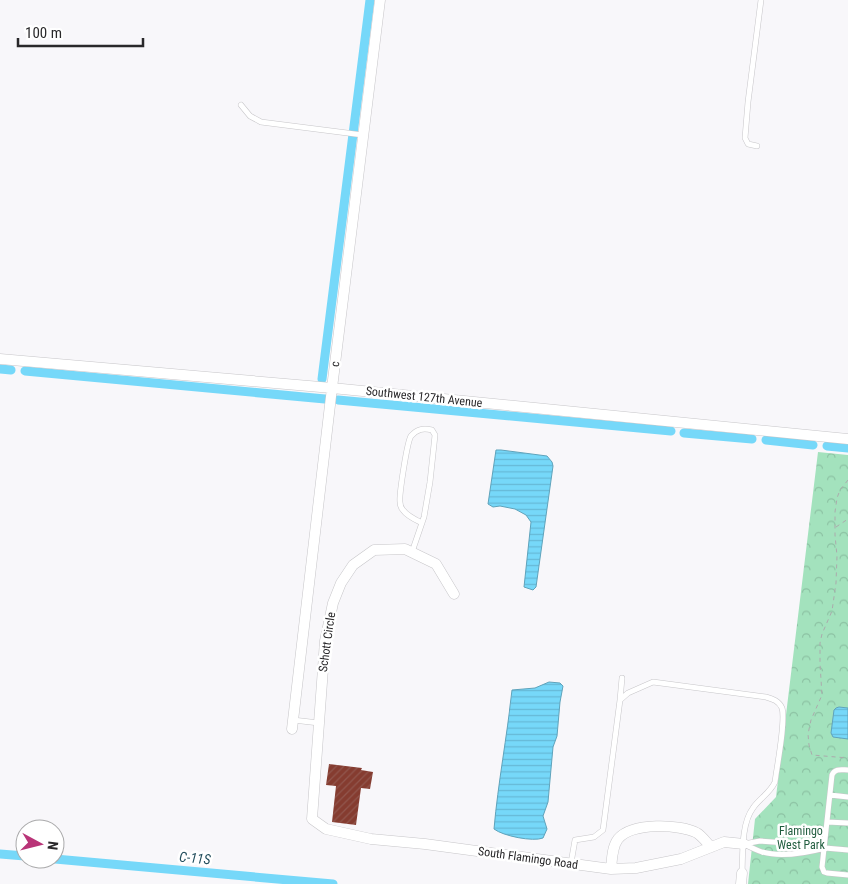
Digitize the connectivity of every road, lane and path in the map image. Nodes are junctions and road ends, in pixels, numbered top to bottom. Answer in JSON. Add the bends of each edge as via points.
{"nodes":[{"id":1,"x":380,"y":0,"type":"edge"},
{"id":2,"x":761,"y":0,"type":"edge"},
{"id":3,"x":241,"y":105,"type":"dead end"},
{"id":4,"x":362,"y":135,"type":"junction"},
{"id":5,"x":756,"y":146,"type":"dead end"},
{"id":6,"x":0,"y":359,"type":"edge"},
{"id":7,"x":332,"y":388,"type":"junction"},
{"id":8,"x":848,"y":439,"type":"edge"},
{"id":9,"x":848,"y":480,"type":"edge"},
{"id":10,"x":848,"y":519,"type":"edge"},
{"id":11,"x":422,"y":523,"type":"junction"},
{"id":12,"x":835,"y":528,"type":"junction"},
{"id":13,"x":412,"y":552,"type":"junction"},
{"id":14,"x":454,"y":594,"type":"dead end"},
{"id":15,"x":622,"y":678,"type":"dead end"},
{"id":16,"x":821,"y":681,"type":"junction"},
{"id":17,"x":825,"y":681,"type":"dead end"},
{"id":18,"x":620,"y":700,"type":"junction"},
{"id":19,"x":319,"y":723,"type":"junction"},
{"id":20,"x":292,"y":724,"type":"joint"},
{"id":21,"x":848,"y":758,"type":"edge"},
{"id":22,"x":848,"y":770,"type":"edge"},
{"id":23,"x":830,"y":795,"type":"junction"},
{"id":24,"x":848,"y":797,"type":"edge"},
{"id":25,"x":312,"y":818,"type":"joint"},
{"id":26,"x":827,"y":822,"type":"junction"},
{"id":27,"x":848,"y":824,"type":"edge"},
{"id":28,"x":744,"y":844,"type":"junction"},
{"id":29,"x":711,"y":847,"type":"junction"},
{"id":30,"x":825,"y":848,"type":"junction"},
{"id":31,"x":848,"y":850,"type":"edge"},
{"id":32,"x":571,"y":864,"type":"junction"},
{"id":33,"x":611,"y":869,"type":"junction"},
{"id":34,"x":742,"y":873,"type":"joint"},
{"id":35,"x":848,"y":875,"type":"edge"},
{"id":36,"x":740,"y":884,"type":"edge"}],
"edges":[{"from":1,"to":4,"type":"street","name":"c"},
{"from":2,"to":5,"type":"lane","via":[[745,138],[748,144]]},
{"from":3,"to":4,"type":"lane","via":[[250,116],[261,122]]},
{"from":4,"to":7,"type":"street","name":"c"},
{"from":6,"to":7,"type":"street","name":"Southwest 127th Avenue"},
{"from":7,"to":8,"type":"street","name":"Southwest 127th Avenue"},
{"from":7,"to":20,"type":"street","name":"c"},
{"from":9,"to":12,"type":"path","via":[[837,498]]},
{"from":10,"to":12,"type":"path"},
{"from":11,"to":11,"type":"lane","via":[[435,436],[432,430],[424,428],[410,438],[400,502],[407,514]]},
{"from":11,"to":13,"type":"lane"},
{"from":12,"to":16,"type":"path","via":[[838,565],[832,610],[820,643]]},
{"from":13,"to":14,"type":"street","name":"Schott Circle","via":[[436,564]]},
{"from":13,"to":19,"type":"street","name":"Schott Circle","via":[[405,549],[374,550],[353,565],[342,583],[333,603],[325,641]]},
{"from":15,"to":18,"type":"lane"},
{"from":16,"to":17,"type":"path"},
{"from":16,"to":21,"type":"path","via":[[822,695],[809,729],[810,750],[812,755]]},
{"from":18,"to":28,"type":"lane","via":[[653,682],[766,697],[782,707],[775,782],[749,814]]},
{"from":18,"to":32,"type":"lane","via":[[604,830],[594,837],[575,840]]},
{"from":19,"to":20,"type":"lane"},
{"from":19,"to":25,"type":"street","name":"Schott Circle"},
{"from":22,"to":23,"type":"lane","via":[[834,771]]},
{"from":23,"to":24,"type":"lane"},
{"from":23,"to":26,"type":"lane"},
{"from":25,"to":32,"type":"street","name":"South Flamingo Road","via":[[326,829],[371,839]]},
{"from":26,"to":27,"type":"lane"},
{"from":26,"to":30,"type":"lane"},
{"from":28,"to":29,"type":"street","name":"South Flamingo Road","via":[[724,842]]},
{"from":28,"to":30,"type":"lane","via":[[760,841]]},
{"from":28,"to":30,"type":"lane","via":[[769,853],[803,853]]},
{"from":28,"to":34,"type":"lane"},
{"from":29,"to":33,"type":"street","name":"South Flamingo Road","via":[[681,859],[636,868]]},
{"from":29,"to":33,"type":"street","via":[[699,833],[682,828],[645,827],[626,832],[618,839]]},
{"from":30,"to":31,"type":"lane"},
{"from":30,"to":35,"type":"lane","via":[[824,872]]},
{"from":32,"to":33,"type":"street","name":"South Flamingo Road"},
{"from":34,"to":36,"type":"street"}]}
